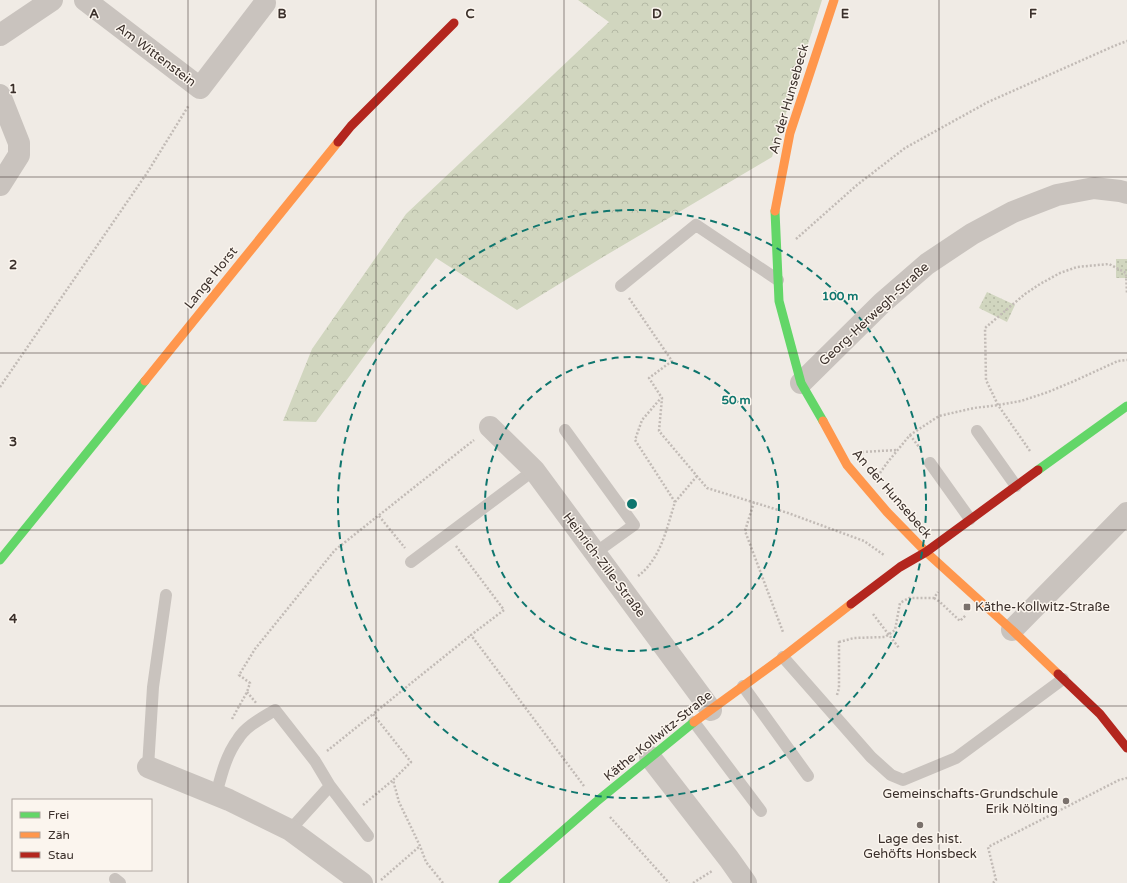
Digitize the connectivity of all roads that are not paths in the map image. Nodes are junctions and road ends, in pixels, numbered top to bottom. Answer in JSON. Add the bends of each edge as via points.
{"nodes":[{"id":1,"x":52,"y":0,"type":"edge"},
{"id":2,"x":85,"y":0,"type":"edge"},
{"id":3,"x":834,"y":0,"type":"edge"},
{"id":4,"x":265,"y":3,"type":"dead end"},
{"id":5,"x":454,"y":23,"type":"dead end"},
{"id":6,"x":0,"y":35,"type":"edge"},
{"id":7,"x":0,"y":95,"type":"edge"},
{"id":8,"x":0,"y":185,"type":"edge"},
{"id":9,"x":1127,"y":192,"type":"edge"},
{"id":10,"x":778,"y":280,"type":"junction"},
{"id":11,"x":620,"y":286,"type":"road end"},
{"id":12,"x":801,"y":383,"type":"junction"},
{"id":13,"x":1127,"y":406,"type":"edge"},
{"id":14,"x":490,"y":428,"type":"road end"},
{"id":15,"x":565,"y":430,"type":"dead end"},
{"id":16,"x":977,"y":431,"type":"dead end"},
{"id":17,"x":930,"y":463,"type":"dead end"},
{"id":18,"x":534,"y":470,"type":"junction"},
{"id":19,"x":1016,"y":486,"type":"junction"},
{"id":20,"x":1127,"y":513,"type":"edge"},
{"id":21,"x":970,"y":518,"type":"junction"},
{"id":22,"x":926,"y":552,"type":"junction"},
{"id":23,"x":595,"y":554,"type":"junction"},
{"id":24,"x":0,"y":560,"type":"edge"},
{"id":25,"x":413,"y":561,"type":"road end"},
{"id":26,"x":166,"y":595,"type":"dead end"},
{"id":27,"x":1012,"y":630,"type":"junction"},
{"id":28,"x":787,"y":654,"type":"junction"},
{"id":29,"x":1063,"y":679,"type":"junction"},
{"id":30,"x":743,"y":686,"type":"junction"},
{"id":31,"x":702,"y":716,"type":"junction"},
{"id":32,"x":1127,"y":748,"type":"edge"},
{"id":33,"x":650,"y":757,"type":"junction"},
{"id":34,"x":148,"y":766,"type":"joint"},
{"id":35,"x":808,"y":776,"type":"dead end"},
{"id":36,"x":330,"y":786,"type":"junction"},
{"id":37,"x":216,"y":795,"type":"junction"},
{"id":38,"x":761,"y":811,"type":"dead end"},
{"id":39,"x":290,"y":830,"type":"junction"},
{"id":40,"x":368,"y":836,"type":"dead end"},
{"id":41,"x":362,"y":883,"type":"edge"},
{"id":42,"x":504,"y":883,"type":"edge"},
{"id":43,"x":746,"y":883,"type":"edge"}],
"edges":[{"from":1,"to":6,"type":"street"},
{"from":2,"to":4,"type":"street","name":"Am Wittenstein","via":[[200,88]]},
{"from":3,"to":10,"type":"street","name":"An der Hunsebeck","via":[[790,133],[774,214]]},
{"from":5,"to":24,"type":"street","name":"Lange Horst","via":[[351,126]]},
{"from":7,"to":8,"type":"street","via":[[20,149],[19,155]]},
{"from":9,"to":12,"type":"street","name":"Georg-Herwegh-Straße","via":[[1094,188],[1057,195],[1013,212],[972,234],[926,264],[882,303]]},
{"from":10,"to":11,"type":"lane","via":[[696,225]]},
{"from":10,"to":12,"type":"street","name":"An der Hunsebeck","via":[[779,301]]},
{"from":12,"to":22,"type":"street","name":"An der Hunsebeck","via":[[847,465]]},
{"from":13,"to":19,"type":"street","name":"Käthe-Kollwitz-Straße"},
{"from":14,"to":18,"type":"street","name":"Heinrich-Zille-Straße"},
{"from":15,"to":23,"type":"lane","via":[[634,525]]},
{"from":16,"to":19,"type":"lane"},
{"from":17,"to":21,"type":"lane"},
{"from":18,"to":23,"type":"street","name":"Heinrich-Zille-Straße"},
{"from":18,"to":25,"type":"lane"},
{"from":19,"to":21,"type":"street","name":"Käthe-Kollwitz-Straße"},
{"from":20,"to":27,"type":"street"},
{"from":21,"to":22,"type":"street","name":"Käthe-Kollwitz-Straße"},
{"from":22,"to":27,"type":"street","name":"An der Hunsebeck"},
{"from":22,"to":28,"type":"street","name":"Käthe-Kollwitz-Straße","via":[[900,567]]},
{"from":23,"to":31,"type":"street","name":"Heinrich-Zille-Straße","via":[[621,588]]},
{"from":26,"to":34,"type":"lane","via":[[154,686]]},
{"from":27,"to":29,"type":"street","name":"An der Hunsebeck"},
{"from":28,"to":29,"type":"lane","via":[[832,713],[871,757],[891,775],[903,780],[956,758]]},
{"from":28,"to":30,"type":"street","name":"Käthe-Kollwitz-Straße"},
{"from":29,"to":32,"type":"street","name":"An der Hunsebeck","via":[[1100,714]]},
{"from":30,"to":31,"type":"street","name":"Käthe-Kollwitz-Straße"},
{"from":30,"to":35,"type":"lane"},
{"from":31,"to":33,"type":"street","name":"Käthe-Kollwitz-Straße"},
{"from":31,"to":38,"type":"lane"},
{"from":33,"to":42,"type":"street","name":"Käthe-Kollwitz-Straße"},
{"from":33,"to":43,"type":"street"},
{"from":34,"to":37,"type":"street"},
{"from":36,"to":37,"type":"lane","via":[[315,761],[275,710],[238,738],[221,776]]},
{"from":36,"to":39,"type":"lane"},
{"from":36,"to":40,"type":"lane"},
{"from":37,"to":39,"type":"street"},
{"from":39,"to":41,"type":"street"}]}
